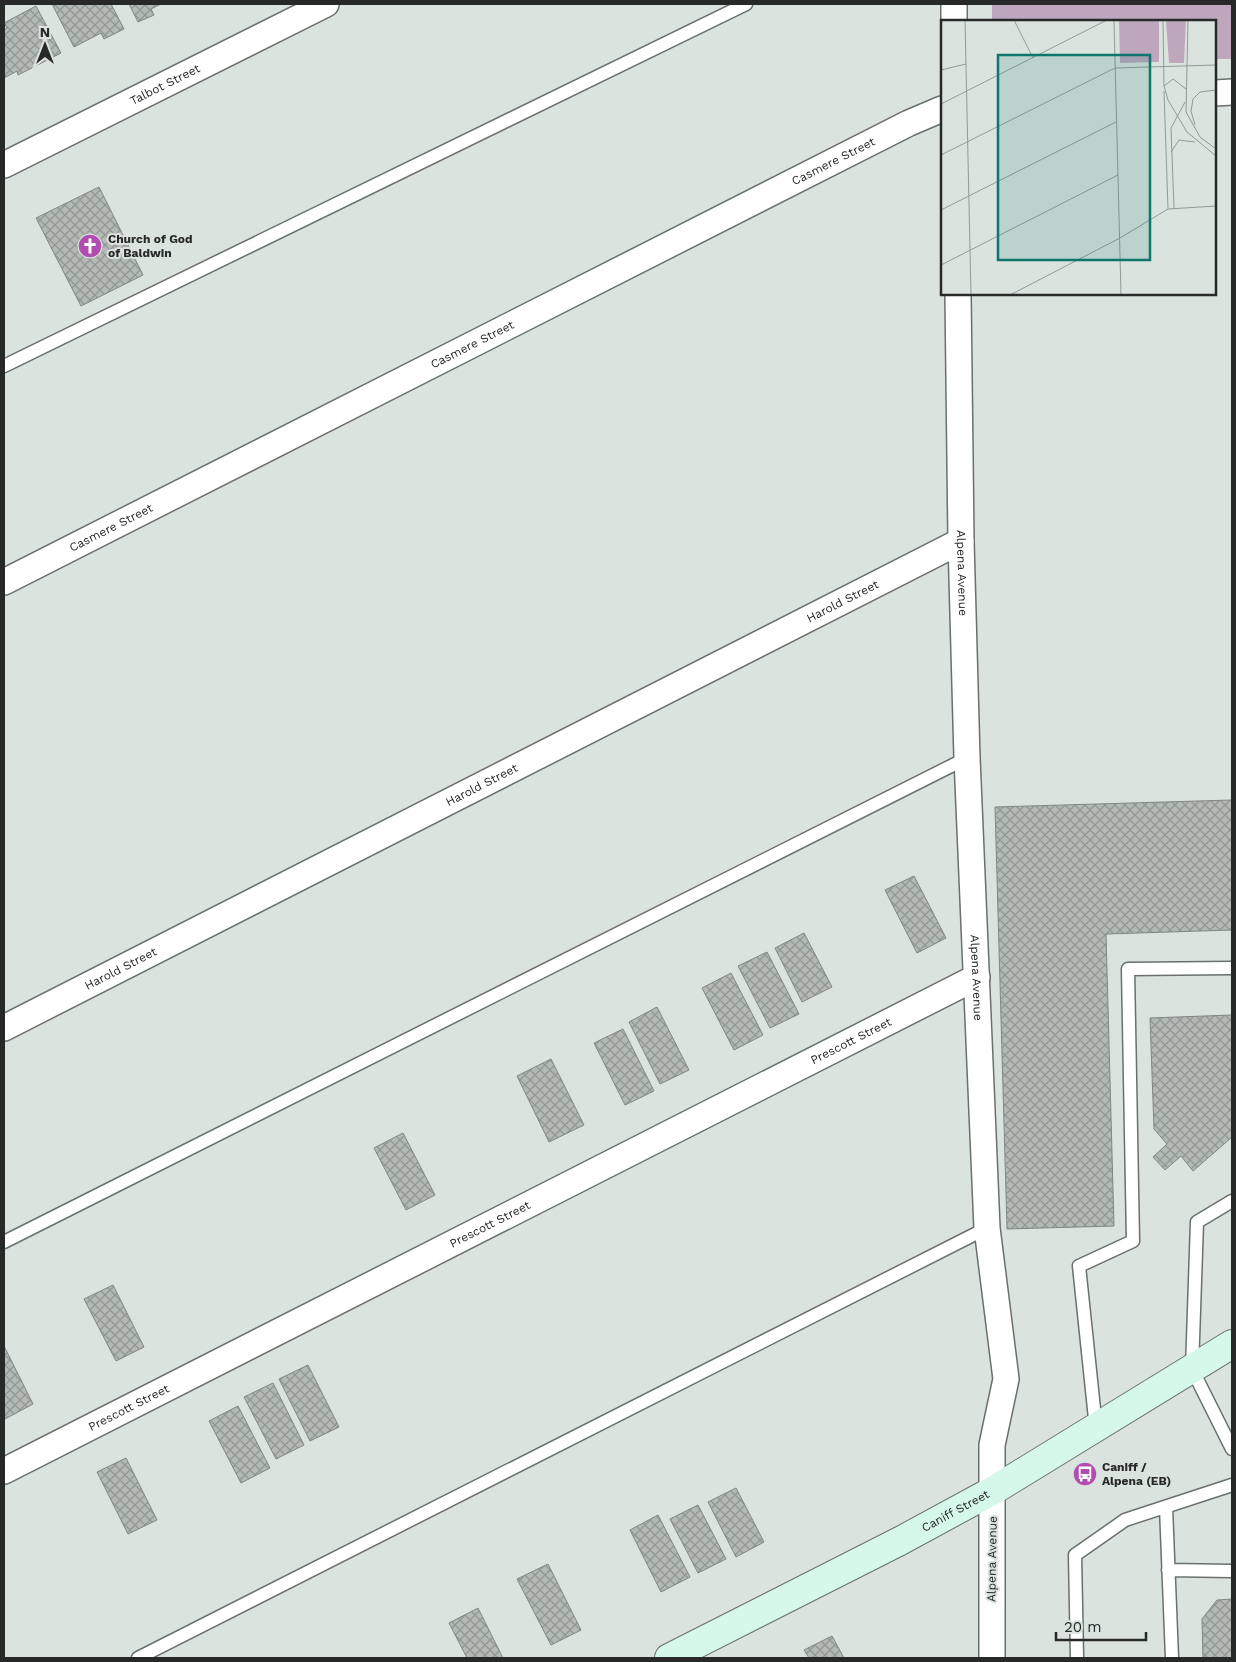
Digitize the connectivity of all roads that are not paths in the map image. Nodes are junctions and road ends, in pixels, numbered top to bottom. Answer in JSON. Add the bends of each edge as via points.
{"nodes":[{"id":1,"x":326,"y":4,"type":"edge"},
{"id":2,"x":746,"y":4,"type":"edge"},
{"id":3,"x":954,"y":4,"type":"edge"},
{"id":4,"x":282,"y":14,"type":"edge"},
{"id":5,"x":954,"y":20,"type":"edge"},
{"id":6,"x":1216,"y":92,"type":"edge"},
{"id":7,"x":1232,"y":92,"type":"edge"},
{"id":8,"x":941,"y":109,"type":"edge"},
{"id":9,"x":4,"y":165,"type":"edge"},
{"id":10,"x":958,"y":295,"type":"edge"},
{"id":11,"x":4,"y":366,"type":"edge"},
{"id":12,"x":961,"y":541,"type":"junction"},
{"id":13,"x":4,"y":582,"type":"edge"},
{"id":14,"x":967,"y":758,"type":"junction"},
{"id":15,"x":1232,"y":968,"type":"edge"},
{"id":16,"x":977,"y":977,"type":"junction"},
{"id":17,"x":4,"y":1028,"type":"edge"},
{"id":18,"x":1232,"y":1201,"type":"edge"},
{"id":19,"x":987,"y":1228,"type":"junction"},
{"id":20,"x":4,"y":1242,"type":"edge"},
{"id":21,"x":1232,"y":1344,"type":"edge"},
{"id":22,"x":1192,"y":1369,"type":"junction"},
{"id":23,"x":1096,"y":1428,"type":"junction"},
{"id":24,"x":1232,"y":1449,"type":"edge"},
{"id":25,"x":4,"y":1471,"type":"edge"},
{"id":26,"x":1232,"y":1485,"type":"edge"},
{"id":27,"x":994,"y":1490,"type":"junction"},
{"id":28,"x":1166,"y":1507,"type":"junction"},
{"id":29,"x":1168,"y":1570,"type":"junction"},
{"id":30,"x":1232,"y":1571,"type":"edge"},
{"id":31,"x":138,"y":1658,"type":"edge"},
{"id":32,"x":668,"y":1658,"type":"edge"},
{"id":33,"x":992,"y":1658,"type":"edge"},
{"id":34,"x":1077,"y":1658,"type":"edge"},
{"id":35,"x":1172,"y":1658,"type":"edge"}],
"edges":[{"from":1,"to":4,"type":"street","name":"Talbot Street"},
{"from":2,"to":11,"type":"lane"},
{"from":3,"to":5,"type":"street"},
{"from":4,"to":9,"type":"street","name":"Talbot Street"},
{"from":6,"to":7,"type":"street"},
{"from":8,"to":13,"type":"street","name":"Casmere Street"},
{"from":10,"to":12,"type":"street","name":"Alpena Avenue"},
{"from":12,"to":14,"type":"street","name":"Alpena Avenue"},
{"from":12,"to":17,"type":"street","name":"Harold Street"},
{"from":14,"to":16,"type":"street","name":"Alpena Avenue"},
{"from":14,"to":20,"type":"lane"},
{"from":15,"to":23,"type":"lane","via":[[1128,969],[1133,1241],[1079,1266]]},
{"from":16,"to":19,"type":"street","name":"Alpena Avenue"},
{"from":16,"to":25,"type":"street","name":"Prescott Street"},
{"from":18,"to":22,"type":"lane","via":[[1197,1222]]},
{"from":19,"to":27,"type":"street","name":"Alpena Avenue","via":[[1006,1379],[992,1445]]},
{"from":19,"to":31,"type":"lane"},
{"from":21,"to":22,"type":"street","name":"Caniff Street"},
{"from":22,"to":23,"type":"street","name":"Caniff Street"},
{"from":22,"to":24,"type":"lane"},
{"from":23,"to":27,"type":"street","name":"Caniff Street"},
{"from":26,"to":28,"type":"lane"},
{"from":27,"to":32,"type":"street","name":"Caniff Street"},
{"from":27,"to":33,"type":"street","name":"Alpena Avenue"},
{"from":28,"to":29,"type":"lane"},
{"from":28,"to":34,"type":"lane","via":[[1125,1520],[1075,1555]]},
{"from":29,"to":30,"type":"lane"},
{"from":29,"to":35,"type":"lane"}]}
